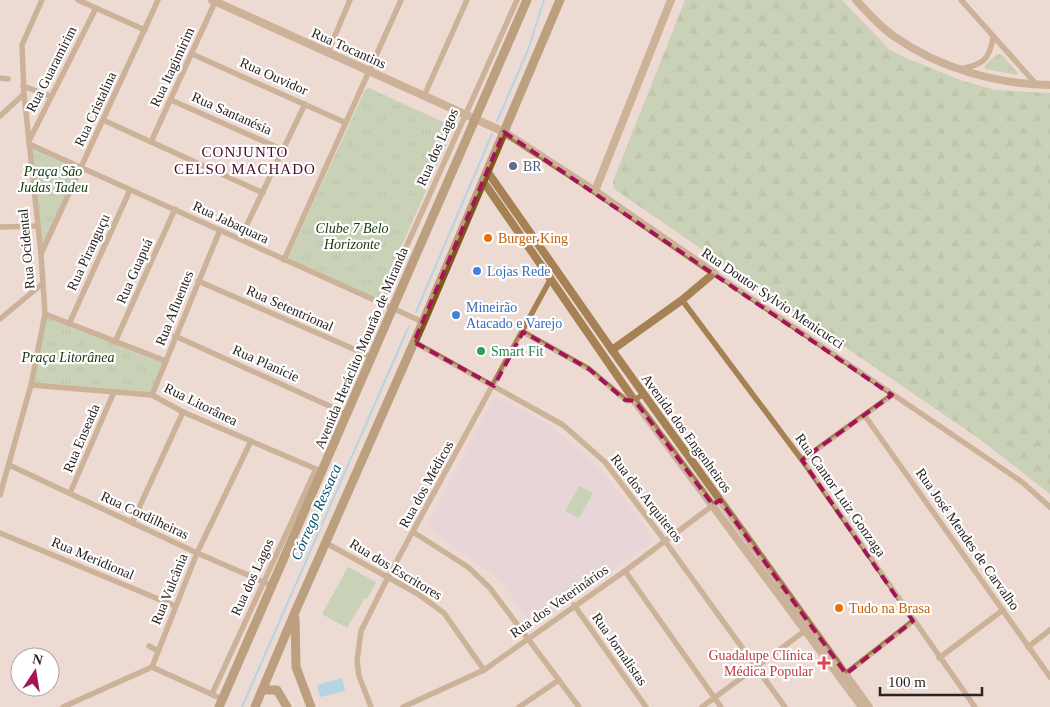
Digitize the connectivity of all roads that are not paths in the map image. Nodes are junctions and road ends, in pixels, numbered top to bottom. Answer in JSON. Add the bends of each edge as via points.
{"nodes":[{"id":1,"x":42,"y":0,"type":"edge"},
{"id":2,"x":78,"y":0,"type":"edge"},
{"id":3,"x":158,"y":0,"type":"edge"},
{"id":4,"x":350,"y":0,"type":"edge"},
{"id":5,"x":402,"y":0,"type":"edge"},
{"id":6,"x":467,"y":0,"type":"edge"},
{"id":7,"x":517,"y":0,"type":"edge"},
{"id":8,"x":527,"y":0,"type":"edge"},
{"id":9,"x":560,"y":0,"type":"edge"},
{"id":10,"x":671,"y":0,"type":"edge"},
{"id":11,"x":856,"y":0,"type":"edge"},
{"id":12,"x":960,"y":0,"type":"edge"},
{"id":13,"x":214,"y":1,"type":"edge"},
{"id":14,"x":96,"y":8,"type":"junction"},
{"id":15,"x":145,"y":30,"type":"junction"},
{"id":16,"x":993,"y":37,"type":"junction"},
{"id":17,"x":328,"y":52,"type":"junction"},
{"id":18,"x":192,"y":54,"type":"junction"},
{"id":19,"x":960,"y":69,"type":"junction"},
{"id":20,"x":369,"y":72,"type":"junction"},
{"id":21,"x":0,"y":78,"type":"edge"},
{"id":22,"x":8,"y":79,"type":"dead end"},
{"id":23,"x":1037,"y":84,"type":"junction"},
{"id":24,"x":1050,"y":85,"type":"edge"},
{"id":25,"x":23,"y":86,"type":"junction"},
{"id":26,"x":24,"y":94,"type":"junction"},
{"id":27,"x":50,"y":96,"type":"junction"},
{"id":28,"x":424,"y":96,"type":"junction"},
{"id":29,"x":171,"y":100,"type":"junction"},
{"id":30,"x":305,"y":104,"type":"junction"},
{"id":31,"x":466,"y":114,"type":"junction"},
{"id":32,"x":0,"y":116,"type":"edge"},
{"id":33,"x":103,"y":120,"type":"junction"},
{"id":34,"x":479,"y":120,"type":"junction"},
{"id":35,"x":346,"y":123,"type":"junction"},
{"id":36,"x":502,"y":131,"type":"junction"},
{"id":37,"x":29,"y":142,"type":"junction"},
{"id":38,"x":151,"y":142,"type":"junction"},
{"id":39,"x":283,"y":150,"type":"junction"},
{"id":40,"x":82,"y":167,"type":"junction"},
{"id":41,"x":487,"y":171,"type":"junction"},
{"id":42,"x":483,"y":181,"type":"junction"},
{"id":43,"x":130,"y":190,"type":"junction"},
{"id":44,"x":595,"y":190,"type":"junction"},
{"id":45,"x":263,"y":193,"type":"junction"},
{"id":46,"x":175,"y":210,"type":"junction"},
{"id":47,"x":37,"y":226,"type":"junction"},
{"id":48,"x":0,"y":227,"type":"edge"},
{"id":49,"x":220,"y":230,"type":"junction"},
{"id":50,"x":240,"y":239,"type":"junction"},
{"id":51,"x":41,"y":254,"type":"junction"},
{"id":52,"x":284,"y":260,"type":"junction"},
{"id":53,"x":714,"y":273,"type":"junction"},
{"id":54,"x":550,"y":280,"type":"junction"},
{"id":55,"x":198,"y":281,"type":"junction"},
{"id":56,"x":42,"y":284,"type":"junction"},
{"id":57,"x":682,"y":300,"type":"junction"},
{"id":58,"x":579,"y":302,"type":"junction"},
{"id":59,"x":382,"y":305,"type":"junction"},
{"id":60,"x":393,"y":309,"type":"junction"},
{"id":61,"x":45,"y":314,"type":"junction"},
{"id":62,"x":0,"y":319,"type":"edge"},
{"id":63,"x":423,"y":322,"type":"junction"},
{"id":64,"x":69,"y":324,"type":"junction"},
{"id":65,"x":522,"y":332,"type":"junction"},
{"id":66,"x":175,"y":336,"type":"junction"},
{"id":67,"x":115,"y":342,"type":"junction"},
{"id":68,"x":414,"y":342,"type":"junction"},
{"id":69,"x":612,"y":350,"type":"junction"},
{"id":70,"x":372,"y":357,"type":"junction"},
{"id":71,"x":166,"y":360,"type":"junction"},
{"id":72,"x":31,"y":385,"type":"junction"},
{"id":73,"x":494,"y":386,"type":"junction"},
{"id":74,"x":114,"y":392,"type":"junction"},
{"id":75,"x":644,"y":394,"type":"junction"},
{"id":76,"x":152,"y":395,"type":"junction"},
{"id":77,"x":892,"y":395,"type":"junction"},
{"id":78,"x":634,"y":400,"type":"junction"},
{"id":79,"x":183,"y":412,"type":"junction"},
{"id":80,"x":347,"y":414,"type":"junction"},
{"id":81,"x":865,"y":416,"type":"junction"},
{"id":82,"x":251,"y":441,"type":"junction"},
{"id":83,"x":802,"y":460,"type":"junction"},
{"id":84,"x":9,"y":465,"type":"junction"},
{"id":85,"x":319,"y":471,"type":"junction"},
{"id":86,"x":70,"y":493,"type":"junction"},
{"id":87,"x":0,"y":495,"type":"edge"},
{"id":88,"x":716,"y":502,"type":"junction"},
{"id":89,"x":1050,"y":508,"type":"edge"},
{"id":90,"x":132,"y":523,"type":"junction"},
{"id":91,"x":413,"y":532,"type":"junction"},
{"id":92,"x":0,"y":534,"type":"edge"},
{"id":93,"x":665,"y":540,"type":"junction"},
{"id":94,"x":326,"y":543,"type":"junction"},
{"id":95,"x":198,"y":553,"type":"junction"},
{"id":96,"x":625,"y":571,"type":"junction"},
{"id":97,"x":388,"y":577,"type":"junction"},
{"id":98,"x":268,"y":583,"type":"junction"},
{"id":99,"x":574,"y":605,"type":"junction"},
{"id":100,"x":175,"y":606,"type":"junction"},
{"id":101,"x":1003,"y":610,"type":"junction"},
{"id":102,"x":295,"y":612,"type":"junction"},
{"id":103,"x":913,"y":621,"type":"junction"},
{"id":104,"x":806,"y":630,"type":"junction"},
{"id":105,"x":1050,"y":630,"type":"edge"},
{"id":106,"x":528,"y":638,"type":"junction"},
{"id":107,"x":149,"y":646,"type":"dead end"},
{"id":108,"x":1028,"y":647,"type":"junction"},
{"id":109,"x":158,"y":650,"type":"junction"},
{"id":110,"x":939,"y":658,"type":"junction"},
{"id":111,"x":152,"y":666,"type":"junction"},
{"id":112,"x":756,"y":666,"type":"junction"},
{"id":113,"x":484,"y":670,"type":"junction"},
{"id":114,"x":843,"y":676,"type":"junction"},
{"id":115,"x":1050,"y":677,"type":"edge"},
{"id":116,"x":559,"y":680,"type":"junction"},
{"id":117,"x":262,"y":690,"type":"junction"},
{"id":118,"x":212,"y":694,"type":"junction"},
{"id":119,"x":715,"y":698,"type":"junction"},
{"id":120,"x":220,"y":703,"type":"edge"},
{"id":121,"x":63,"y":707,"type":"edge"},
{"id":122,"x":255,"y":707,"type":"edge"},
{"id":123,"x":287,"y":707,"type":"edge"},
{"id":124,"x":310,"y":707,"type":"edge"},
{"id":125,"x":371,"y":707,"type":"edge"},
{"id":126,"x":403,"y":707,"type":"edge"},
{"id":127,"x":520,"y":707,"type":"edge"},
{"id":128,"x":579,"y":707,"type":"edge"},
{"id":129,"x":646,"y":707,"type":"edge"},
{"id":130,"x":702,"y":707,"type":"edge"},
{"id":131,"x":721,"y":707,"type":"edge"},
{"id":132,"x":785,"y":707,"type":"edge"},
{"id":133,"x":862,"y":707,"type":"edge"},
{"id":134,"x":869,"y":707,"type":"edge"},
{"id":135,"x":975,"y":707,"type":"edge"}],
"edges":[{"from":1,"to":25,"type":"street","name":"Rua Ocidental","via":[[22,46]]},
{"from":2,"to":14,"type":"street"},
{"from":3,"to":15,"type":"street","name":"Rua Cristalina"},
{"from":4,"to":17,"type":"street"},
{"from":5,"to":20,"type":"street"},
{"from":6,"to":28,"type":"street"},
{"from":7,"to":31,"type":"street","name":"Rua dos Lagos"},
{"from":8,"to":34,"type":"main road","name":"Avenida Heráclito Mourão de Miranda"},
{"from":9,"to":36,"type":"main road"},
{"from":10,"to":44,"type":"street"},
{"from":11,"to":19,"type":"street","via":[[914,50]]},
{"from":12,"to":16,"type":"street"},
{"from":13,"to":17,"type":"street","name":"Rua Tocantins"},
{"from":13,"to":18,"type":"street","name":"Rua Itagimirim"},
{"from":14,"to":15,"type":"street"},
{"from":14,"to":27,"type":"street","name":"Rua Guaramirim"},
{"from":15,"to":33,"type":"street","name":"Rua Cristalina"},
{"from":16,"to":19,"type":"street","via":[[991,50],[985,59],[976,66]]},
{"from":16,"to":23,"type":"street"},
{"from":17,"to":20,"type":"street","name":"Rua Tocantins"},
{"from":18,"to":29,"type":"street","name":"Rua Itagimirim"},
{"from":18,"to":30,"type":"street","name":"Rua Ouvidor"},
{"from":19,"to":23,"type":"street","via":[[999,80]]},
{"from":20,"to":28,"type":"street","name":"Rua Tocantins"},
{"from":20,"to":35,"type":"street"},
{"from":21,"to":22,"type":"street"},
{"from":23,"to":24,"type":"street"},
{"from":25,"to":26,"type":"street","name":"Rua Ocidental"},
{"from":25,"to":27,"type":"street"},
{"from":26,"to":32,"type":"street"},
{"from":26,"to":37,"type":"street","name":"Rua Ocidental"},
{"from":27,"to":37,"type":"street","name":"Rua Guaramirim"},
{"from":28,"to":31,"type":"street","name":"Rua Tocantins"},
{"from":29,"to":38,"type":"street","name":"Rua Itagimirim"},
{"from":29,"to":39,"type":"street","name":"Rua Santanésia"},
{"from":30,"to":35,"type":"street","name":"Rua Ouvidor"},
{"from":30,"to":39,"type":"street"},
{"from":31,"to":34,"type":"street","name":"Rua Tocantins"},
{"from":31,"to":59,"type":"street","name":"Rua dos Lagos"},
{"from":33,"to":38,"type":"street"},
{"from":33,"to":40,"type":"street","name":"Rua Cristalina"},
{"from":34,"to":36,"type":"street","name":"Rua Doutor Sylvio Menicucci"},
{"from":34,"to":60,"type":"main road","name":"Avenida Heráclito Mourão de Miranda"},
{"from":35,"to":52,"type":"street"},
{"from":36,"to":41,"type":"main road"},
{"from":36,"to":44,"type":"street","name":"Rua Doutor Sylvio Menicucci"},
{"from":37,"to":40,"type":"street","name":"Rua Jabaquara"},
{"from":37,"to":47,"type":"street","name":"Rua Ocidental"},
{"from":38,"to":45,"type":"street"},
{"from":39,"to":45,"type":"street"},
{"from":40,"to":43,"type":"street","name":"Rua Jabaquara"},
{"from":40,"to":51,"type":"street","name":"Rua Cristalina"},
{"from":41,"to":42,"type":"main road"},
{"from":41,"to":58,"type":"street","name":"Avenida dos Engenheiros"},
{"from":42,"to":54,"type":"street","name":"Avenida dos Engenheiros"},
{"from":42,"to":63,"type":"main road"},
{"from":43,"to":46,"type":"street","name":"Rua Jabaquara"},
{"from":43,"to":64,"type":"street","name":"Rua Piranguçu"},
{"from":44,"to":53,"type":"street","name":"Rua Doutor Sylvio Menicucci"},
{"from":45,"to":50,"type":"street"},
{"from":46,"to":49,"type":"street","name":"Rua Jabaquara"},
{"from":46,"to":67,"type":"street","name":"Rua Guapuá"},
{"from":47,"to":48,"type":"street"},
{"from":47,"to":51,"type":"street","name":"Rua Ocidental"},
{"from":49,"to":50,"type":"street","name":"Rua Jabaquara"},
{"from":49,"to":55,"type":"street","name":"Rua Afluentes"},
{"from":50,"to":52,"type":"street","name":"Rua Jabaquara"},
{"from":51,"to":56,"type":"street","name":"Rua Ocidental"},
{"from":52,"to":59,"type":"street","name":"Rua Jabaquara"},
{"from":53,"to":57,"type":"street"},
{"from":53,"to":77,"type":"street","name":"Rua Doutor Sylvio Menicucci"},
{"from":54,"to":58,"type":"street","via":[[559,280]]},
{"from":54,"to":65,"type":"street","name":"Rua dos Médicos"},
{"from":54,"to":78,"type":"street","name":"Avenida dos Engenheiros"},
{"from":55,"to":66,"type":"street","name":"Rua Afluentes"},
{"from":55,"to":70,"type":"street","name":"Rua Setentrional"},
{"from":56,"to":61,"type":"street","name":"Rua Ocidental"},
{"from":56,"to":62,"type":"street"},
{"from":57,"to":69,"type":"street"},
{"from":57,"to":83,"type":"street","name":"Rua Cantor Luiz Gonzaga"},
{"from":58,"to":69,"type":"street","name":"Avenida dos Engenheiros"},
{"from":59,"to":60,"type":"street","name":"Rua Jabaquara"},
{"from":60,"to":63,"type":"street","name":"Rua Jabaquara"},
{"from":60,"to":70,"type":"main road","name":"Avenida Heráclito Mourão de Miranda"},
{"from":61,"to":64,"type":"street"},
{"from":61,"to":72,"type":"street","name":"Rua Ocidental"},
{"from":63,"to":68,"type":"main road"},
{"from":64,"to":67,"type":"street"},
{"from":65,"to":73,"type":"street","name":"Rua dos Médicos"},
{"from":65,"to":78,"type":"street","via":[[589,369],[625,400]]},
{"from":66,"to":71,"type":"street","name":"Rua Afluentes"},
{"from":66,"to":80,"type":"street","name":"Rua Planície"},
{"from":67,"to":71,"type":"street"},
{"from":68,"to":73,"type":"street","name":"Rua dos Arquitetos"},
{"from":68,"to":94,"type":"main road"},
{"from":69,"to":75,"type":"street","name":"Avenida dos Engenheiros"},
{"from":70,"to":80,"type":"main road","name":"Avenida Heráclito Mourão de Miranda"},
{"from":71,"to":76,"type":"street","name":"Rua Afluentes"},
{"from":72,"to":74,"type":"street","name":"Rua Litorânea"},
{"from":72,"to":84,"type":"street","name":"Rua Ocidental"},
{"from":73,"to":91,"type":"street","name":"Rua dos Médicos"},
{"from":73,"to":93,"type":"street","name":"Rua dos Arquitetos","via":[[563,426],[586,444],[605,462]]},
{"from":74,"to":76,"type":"street","name":"Rua Litorânea"},
{"from":74,"to":86,"type":"street","name":"Rua Enseada"},
{"from":75,"to":78,"type":"street"},
{"from":75,"to":88,"type":"street","name":"Avenida dos Engenheiros"},
{"from":76,"to":79,"type":"street","name":"Rua Litorânea"},
{"from":77,"to":81,"type":"street"},
{"from":77,"to":89,"type":"street","name":"Rua Doutor Sylvio Menicucci","via":[[1022,482]]},
{"from":78,"to":88,"type":"street","name":"Avenida dos Engenheiros"},
{"from":79,"to":82,"type":"street","name":"Rua Litorânea"},
{"from":79,"to":90,"type":"street"},
{"from":80,"to":85,"type":"main road","name":"Avenida Heráclito Mourão de Miranda"},
{"from":81,"to":83,"type":"street"},
{"from":81,"to":101,"type":"street","name":"Rua José Mendes de Carvalho"},
{"from":82,"to":85,"type":"street","name":"Rua Litorânea"},
{"from":82,"to":95,"type":"street","name":"Rua Vulcânia"},
{"from":83,"to":103,"type":"street","name":"Rua Cantor Luiz Gonzaga"},
{"from":84,"to":86,"type":"street","name":"Rua Cordilheiras"},
{"from":84,"to":87,"type":"street","name":"Rua Ocidental"},
{"from":85,"to":98,"type":"main road","name":"Avenida Heráclito Mourão de Miranda"},
{"from":86,"to":90,"type":"street","name":"Rua Cordilheiras"},
{"from":88,"to":93,"type":"street","name":"Rua dos Veterinários"},
{"from":88,"to":104,"type":"street","name":"Avenida dos Engenheiros"},
{"from":88,"to":114,"type":"street","name":"Avenida dos Engenheiros"},
{"from":90,"to":95,"type":"street","name":"Rua Cordilheiras"},
{"from":91,"to":97,"type":"street","name":"Rua dos Médicos"},
{"from":91,"to":106,"type":"street","via":[[468,567],[490,588]]},
{"from":92,"to":100,"type":"street","name":"Rua Meridional"},
{"from":93,"to":96,"type":"street","name":"Rua dos Veterinários"},
{"from":93,"to":112,"type":"street","name":"Rua dos Arquitetos"},
{"from":94,"to":97,"type":"street","name":"Rua dos Escritores"},
{"from":94,"to":102,"type":"main road"},
{"from":95,"to":98,"type":"street","name":"Rua Cordilheiras"},
{"from":95,"to":100,"type":"street","name":"Rua Vulcânia"},
{"from":96,"to":99,"type":"street","name":"Rua dos Veterinários"},
{"from":96,"to":119,"type":"street"},
{"from":97,"to":113,"type":"street","name":"Rua dos Escritores","via":[[444,614]]},
{"from":97,"to":125,"type":"street","name":"Rua dos Médicos","via":[[361,631],[358,646],[359,676]]},
{"from":98,"to":118,"type":"street","name":"Rua dos Lagos"},
{"from":98,"to":120,"type":"main road","name":"Avenida Heráclito Mourão de Miranda"},
{"from":99,"to":106,"type":"street","name":"Rua dos Veterinários"},
{"from":99,"to":129,"type":"street","name":"Rua Jornalistas"},
{"from":100,"to":109,"type":"street","name":"Rua Vulcânia"},
{"from":101,"to":108,"type":"street","name":"Rua José Mendes de Carvalho"},
{"from":101,"to":110,"type":"street"},
{"from":102,"to":117,"type":"main road"},
{"from":102,"to":124,"type":"main road","via":[[296,667]]},
{"from":103,"to":110,"type":"street","name":"Rua Cantor Luiz Gonzaga"},
{"from":103,"to":114,"type":"street"},
{"from":104,"to":112,"type":"street"},
{"from":104,"to":114,"type":"street","name":"Avenida dos Engenheiros"},
{"from":105,"to":108,"type":"street"},
{"from":106,"to":113,"type":"street","name":"Rua dos Veterinários"},
{"from":106,"to":116,"type":"street"},
{"from":107,"to":109,"type":"street"},
{"from":108,"to":115,"type":"street","name":"Rua José Mendes de Carvalho"},
{"from":109,"to":111,"type":"street","name":"Rua Vulcânia"},
{"from":110,"to":135,"type":"street","name":"Rua Cantor Luiz Gonzaga"},
{"from":111,"to":118,"type":"street"},
{"from":111,"to":121,"type":"street"},
{"from":112,"to":119,"type":"street"},
{"from":112,"to":132,"type":"street","name":"Rua dos Arquitetos"},
{"from":113,"to":126,"type":"street","name":"Rua dos Veterinários"},
{"from":114,"to":133,"type":"street","name":"Avenida dos Engenheiros"},
{"from":114,"to":134,"type":"street","name":"Avenida dos Engenheiros"},
{"from":116,"to":127,"type":"street"},
{"from":116,"to":128,"type":"street"},
{"from":117,"to":122,"type":"main road"},
{"from":117,"to":123,"type":"main road","via":[[278,690]]},
{"from":118,"to":120,"type":"street"},
{"from":119,"to":130,"type":"street"},
{"from":119,"to":131,"type":"street"}]}
